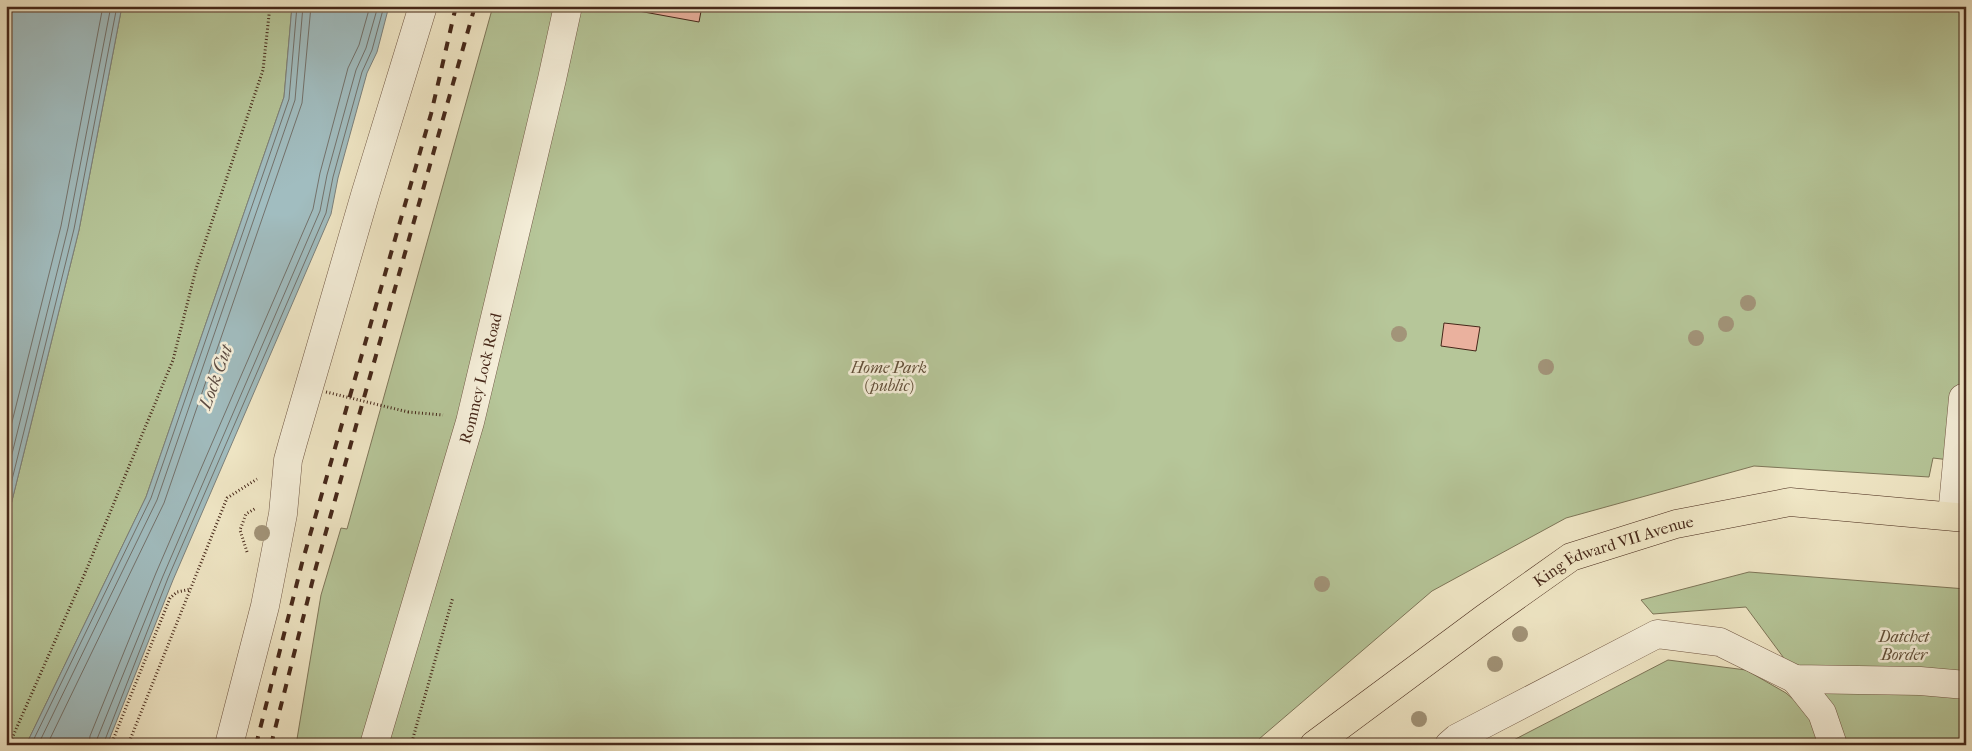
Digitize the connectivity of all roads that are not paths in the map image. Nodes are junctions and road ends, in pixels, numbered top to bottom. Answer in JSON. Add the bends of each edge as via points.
{"nodes":[{"id":1,"x":423,"y":6,"type":"edge"},
{"id":2,"x":568,"y":6,"type":"edge"},
{"id":3,"x":1963,"y":398,"type":"dead end"},
{"id":4,"x":1959,"y":517,"type":"edge"},
{"id":5,"x":1795,"y":679,"type":"junction"},
{"id":6,"x":1966,"y":685,"type":"edge"},
{"id":7,"x":229,"y":745,"type":"edge"},
{"id":8,"x":374,"y":745,"type":"edge"},
{"id":9,"x":1314,"y":745,"type":"edge"},
{"id":10,"x":1448,"y":745,"type":"edge"},
{"id":11,"x":1833,"y":745,"type":"edge"}],
"edges":[{"from":1,"to":7,"type":"lane","via":[[288,460],[283,514],[265,606]]},
{"from":2,"to":8,"type":"lane","name":"Romney Lock Road","via":[[470,422]]},
{"from":3,"to":4,"type":"lane"},
{"from":4,"to":9,"type":"main road","name":"King Edward VII Avenue","via":[[1790,502],[1676,524],[1571,557]]},
{"from":5,"to":6,"type":"lane"},
{"from":5,"to":10,"type":"lane","via":[[1720,642],[1657,634]]},
{"from":5,"to":11,"type":"lane","via":[[1822,713]]}]}
